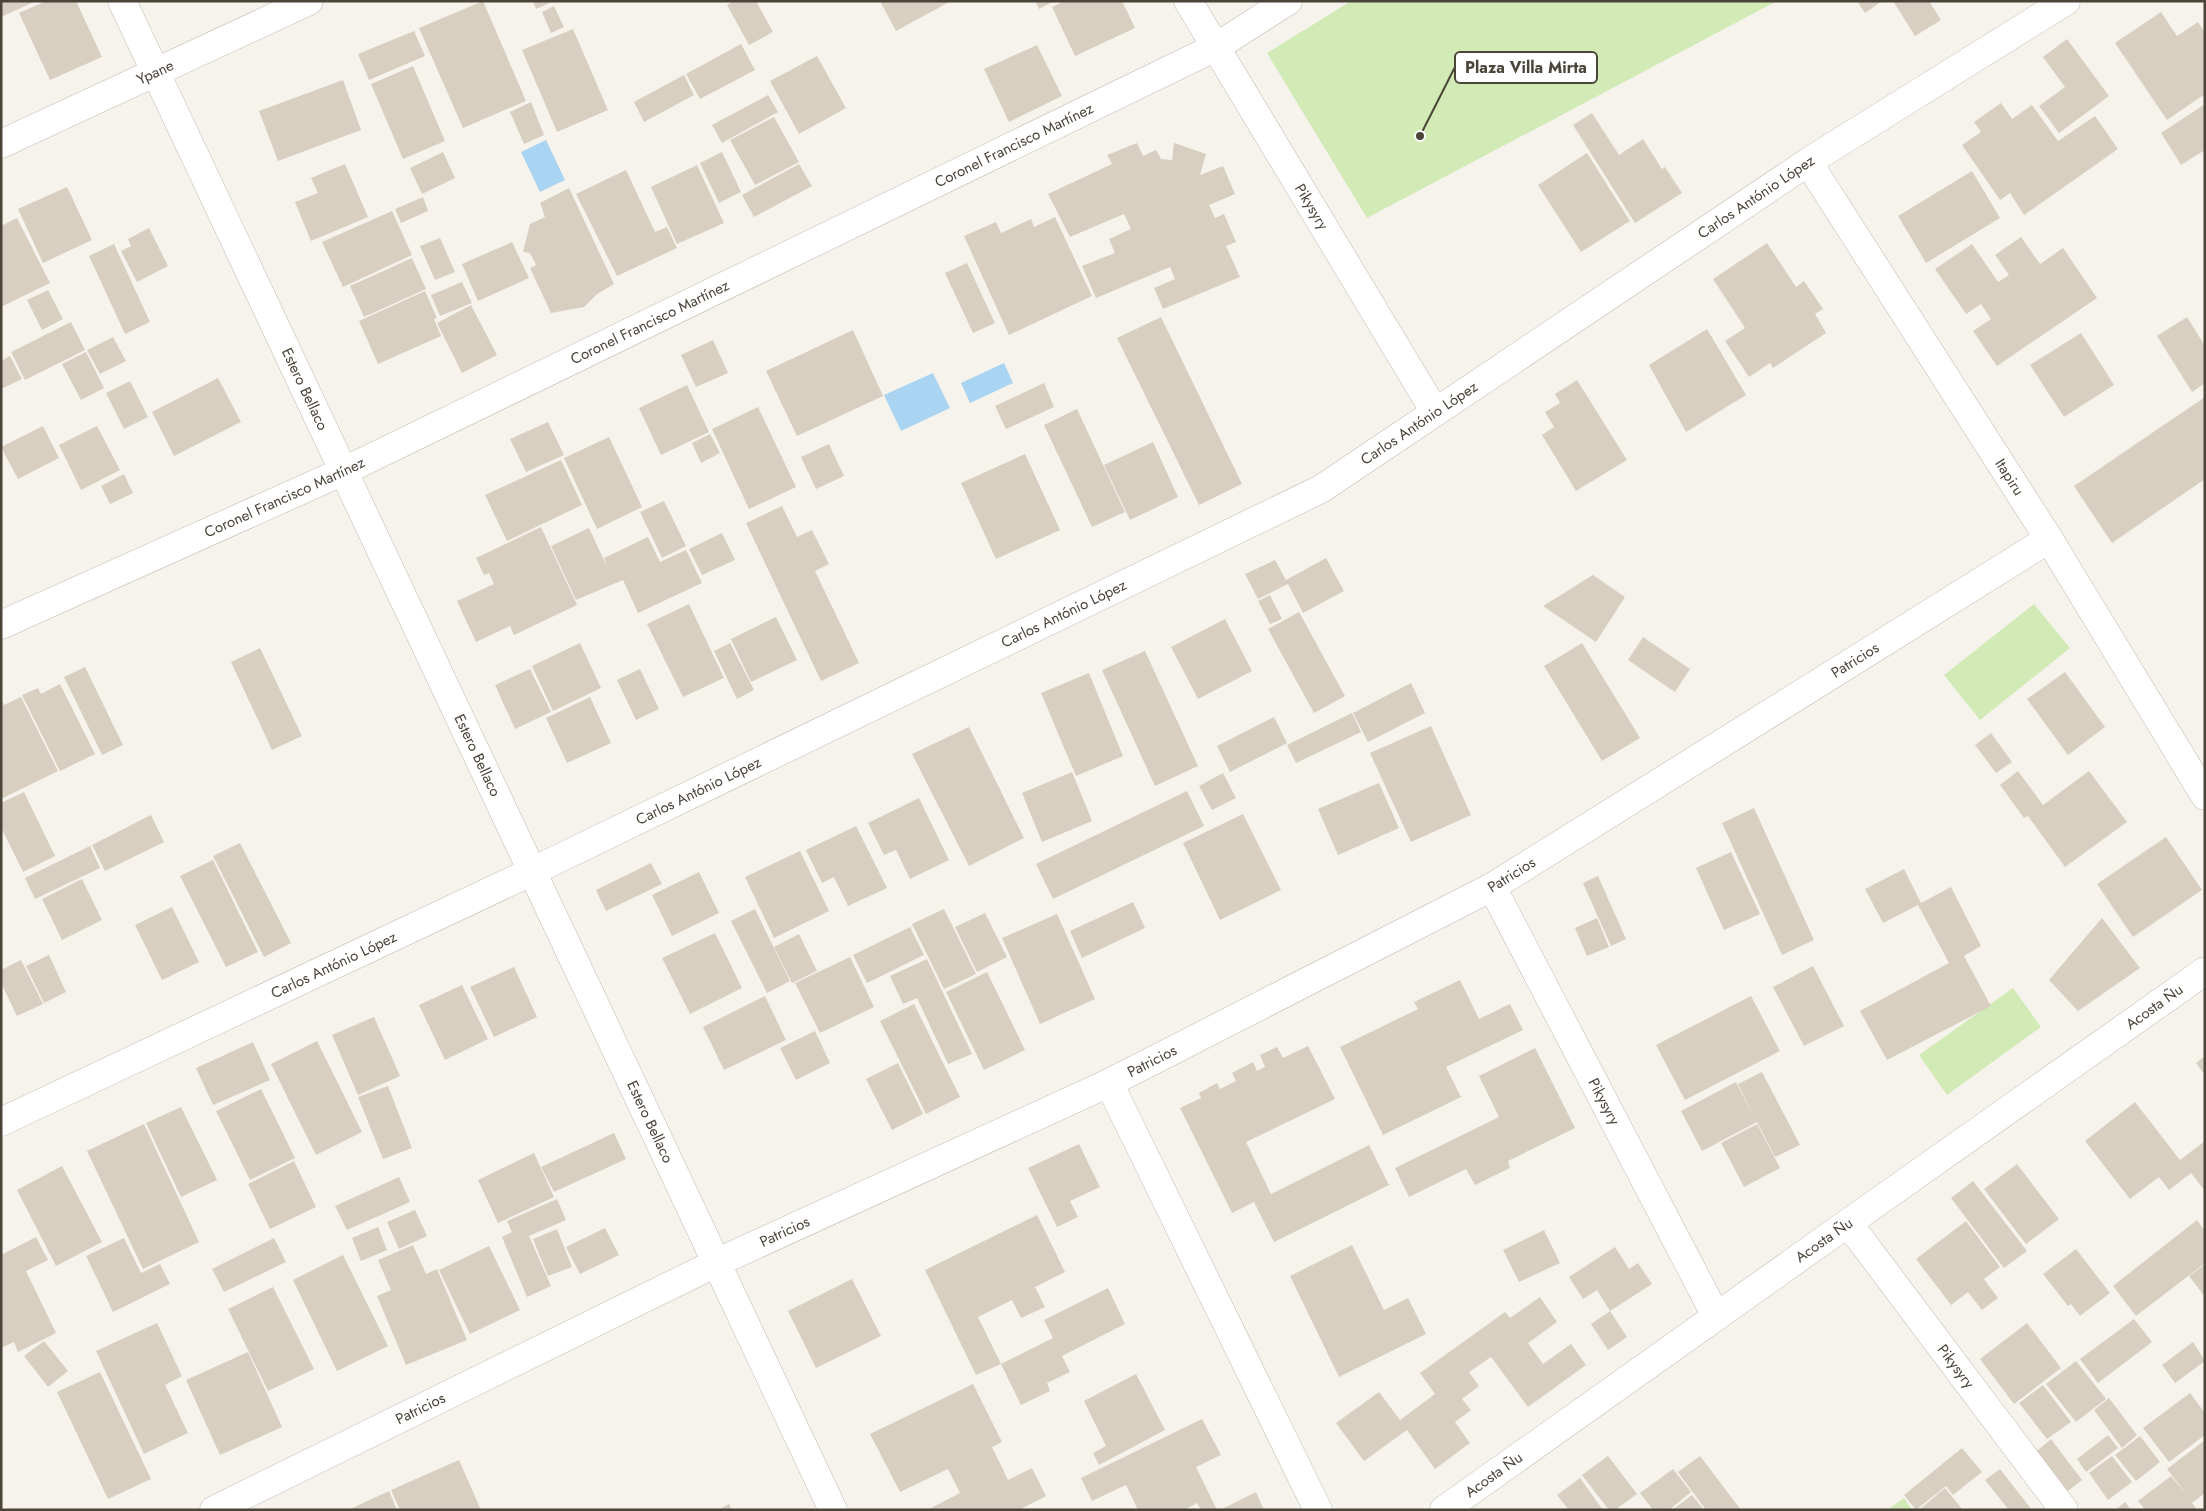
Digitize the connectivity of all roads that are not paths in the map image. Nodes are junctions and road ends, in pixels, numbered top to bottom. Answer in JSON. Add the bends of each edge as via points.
{"nodes":[{"id":1,"x":122,"y":1,"type":"edge"},
{"id":2,"x":309,"y":1,"type":"edge"},
{"id":3,"x":1188,"y":1,"type":"edge"},
{"id":4,"x":1288,"y":1,"type":"edge"},
{"id":5,"x":2066,"y":1,"type":"edge"},
{"id":6,"x":1216,"y":47,"type":"junction"},
{"id":7,"x":156,"y":72,"type":"junction"},
{"id":8,"x":1,"y":144,"type":"edge"},
{"id":9,"x":1808,"y":162,"type":"junction"},
{"id":10,"x":1435,"y":412,"type":"junction"},
{"id":11,"x":344,"y":471,"type":"junction"},
{"id":12,"x":2049,"y":540,"type":"junction"},
{"id":13,"x":1,"y":625,"type":"edge"},
{"id":14,"x":2205,"y":796,"type":"edge"},
{"id":15,"x":533,"y":871,"type":"junction"},
{"id":16,"x":1492,"y":887,"type":"junction"},
{"id":17,"x":2205,"y":971,"type":"edge"},
{"id":18,"x":1109,"y":1082,"type":"junction"},
{"id":19,"x":1,"y":1122,"type":"edge"},
{"id":20,"x":1848,"y":1222,"type":"junction"},
{"id":21,"x":716,"y":1263,"type":"junction"},
{"id":22,"x":1716,"y":1316,"type":"junction"},
{"id":23,"x":214,"y":1510,"type":"edge"},
{"id":24,"x":833,"y":1510,"type":"edge"},
{"id":25,"x":1318,"y":1510,"type":"edge"},
{"id":26,"x":1444,"y":1510,"type":"edge"},
{"id":27,"x":2064,"y":1510,"type":"edge"}],
"edges":[{"from":1,"to":7,"type":"street","name":"Estero Bellaco"},
{"from":2,"to":7,"type":"street","name":"Ypane"},
{"from":3,"to":6,"type":"street","name":"Pikysyry"},
{"from":4,"to":6,"type":"street","name":"Coronel Francisco Martínez"},
{"from":5,"to":9,"type":"street","name":"Carlos António López"},
{"from":6,"to":10,"type":"street","name":"Pikysyry"},
{"from":6,"to":11,"type":"street","name":"Coronel Francisco Martínez"},
{"from":7,"to":8,"type":"street","name":"Ypane"},
{"from":7,"to":11,"type":"street","name":"Estero Bellaco"},
{"from":9,"to":10,"type":"street","name":"Carlos António López"},
{"from":9,"to":12,"type":"street","name":"Itapiru"},
{"from":10,"to":15,"type":"street","name":"Carlos António López","via":[[1321,489]]},
{"from":11,"to":13,"type":"street","name":"Coronel Francisco Martínez"},
{"from":11,"to":15,"type":"street","name":"Estero Bellaco"},
{"from":12,"to":14,"type":"street","name":"Itapiru"},
{"from":12,"to":16,"type":"street","name":"Patricios"},
{"from":15,"to":19,"type":"street","name":"Carlos António López"},
{"from":15,"to":21,"type":"street","name":"Estero Bellaco"},
{"from":16,"to":18,"type":"street","name":"Patricios"},
{"from":16,"to":22,"type":"street","name":"Pikysyry"},
{"from":17,"to":20,"type":"street","name":"Acosta Ñu"},
{"from":18,"to":21,"type":"street","name":"Patricios"},
{"from":18,"to":25,"type":"street"},
{"from":20,"to":22,"type":"street","name":"Acosta Ñu"},
{"from":20,"to":27,"type":"street","name":"Pikysyry"},
{"from":21,"to":23,"type":"street","name":"Patricios"},
{"from":21,"to":24,"type":"street","name":"Estero Bellaco"},
{"from":22,"to":26,"type":"street","name":"Acosta Ñu"}]}
